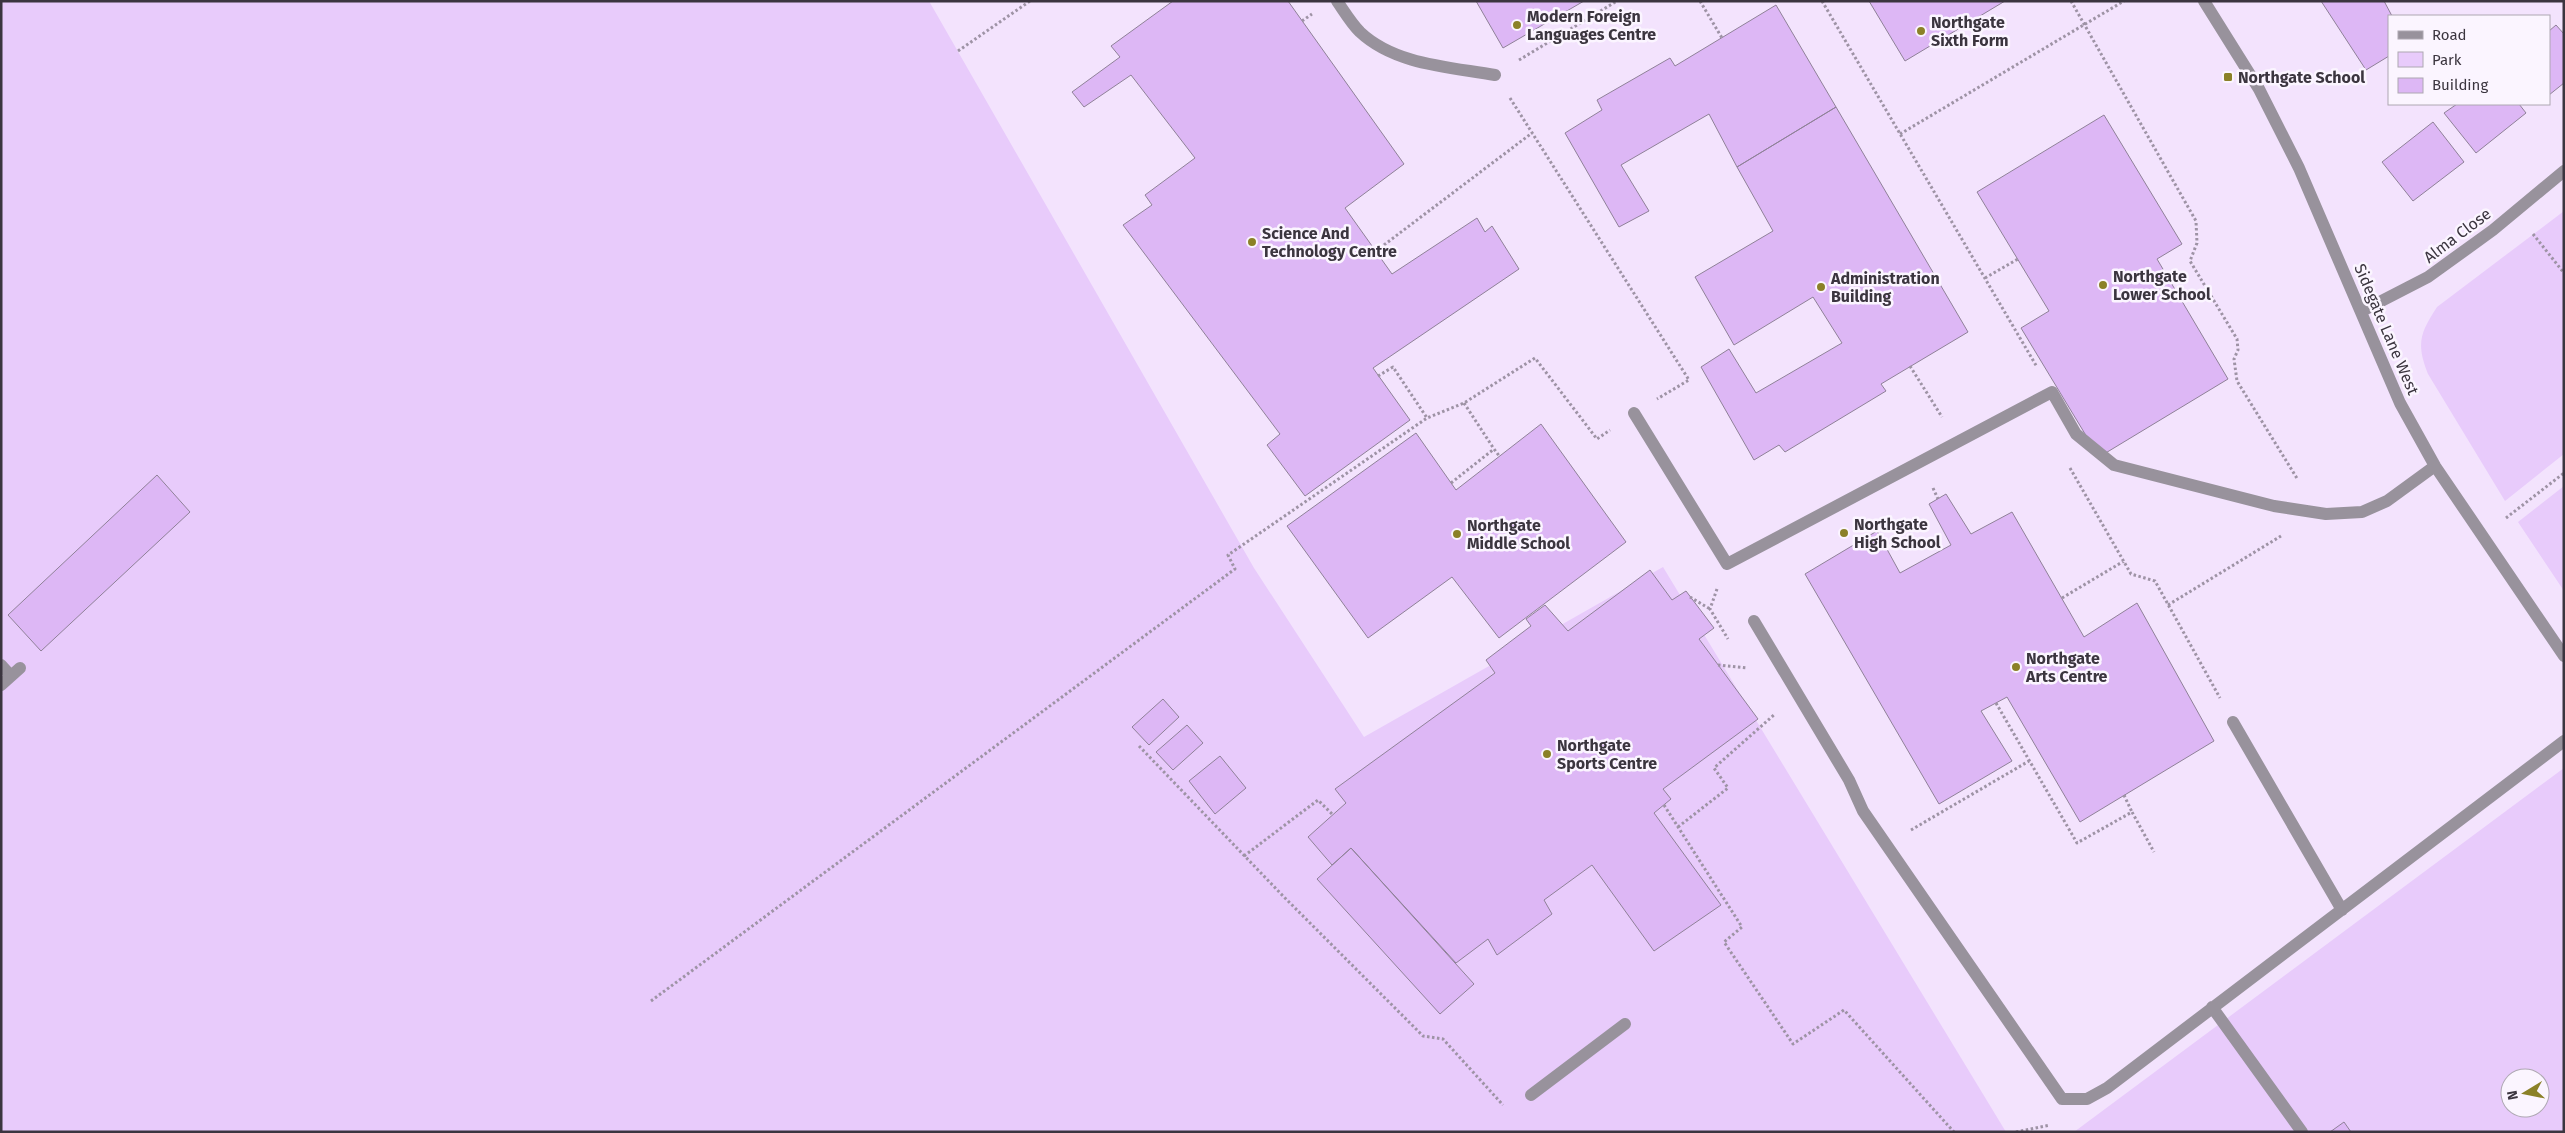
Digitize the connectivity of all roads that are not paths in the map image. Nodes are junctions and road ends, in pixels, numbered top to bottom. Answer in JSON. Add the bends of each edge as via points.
{"nodes":[{"id":1,"x":1337,"y":1,"type":"edge"},
{"id":2,"x":2204,"y":1,"type":"edge"},
{"id":3,"x":1495,"y":75,"type":"road end"},
{"id":4,"x":2564,"y":171,"type":"edge"},
{"id":5,"x":2362,"y":311,"type":"junction"},
{"id":6,"x":1634,"y":413,"type":"road end"},
{"id":7,"x":2435,"y":466,"type":"junction"},
{"id":8,"x":1754,"y":621,"type":"dead end"},
{"id":9,"x":2564,"y":656,"type":"edge"},
{"id":10,"x":1,"y":665,"type":"edge"},
{"id":11,"x":1,"y":685,"type":"edge"},
{"id":12,"x":2233,"y":722,"type":"road end"},
{"id":13,"x":2564,"y":741,"type":"edge"},
{"id":14,"x":2342,"y":910,"type":"junction"},
{"id":15,"x":2212,"y":1007,"type":"junction"},
{"id":16,"x":1625,"y":1024,"type":"dead end"},
{"id":17,"x":1531,"y":1095,"type":"road end"},
{"id":18,"x":2302,"y":1132,"type":"edge"}],
"edges":[{"from":1,"to":3,"type":"street","via":[[1360,32],[1381,48],[1410,60]]},
{"from":2,"to":5,"type":"street","name":"Sidegate Lane West","via":[[2259,88],[2299,168]]},
{"from":4,"to":5,"type":"street","name":"Alma Close","via":[[2428,278]]},
{"from":5,"to":7,"type":"street","name":"Sidegate Lane West","via":[[2400,403]]},
{"from":6,"to":7,"type":"street","via":[[1727,564],[2052,392],[2076,434],[2114,465],[2274,506],[2319,513],[2362,512],[2387,501]]},
{"from":7,"to":9,"type":"street","name":"Sidegate Lane West"},
{"from":8,"to":15,"type":"street","via":[[1849,780],[1864,811],[2062,1099],[2087,1098],[2107,1088]]},
{"from":10,"to":11,"type":"street","via":[[16,672]]},
{"from":12,"to":14,"type":"street"},
{"from":13,"to":14,"type":"street"},
{"from":14,"to":15,"type":"street"},
{"from":15,"to":18,"type":"street"},
{"from":16,"to":17,"type":"street"}]}
